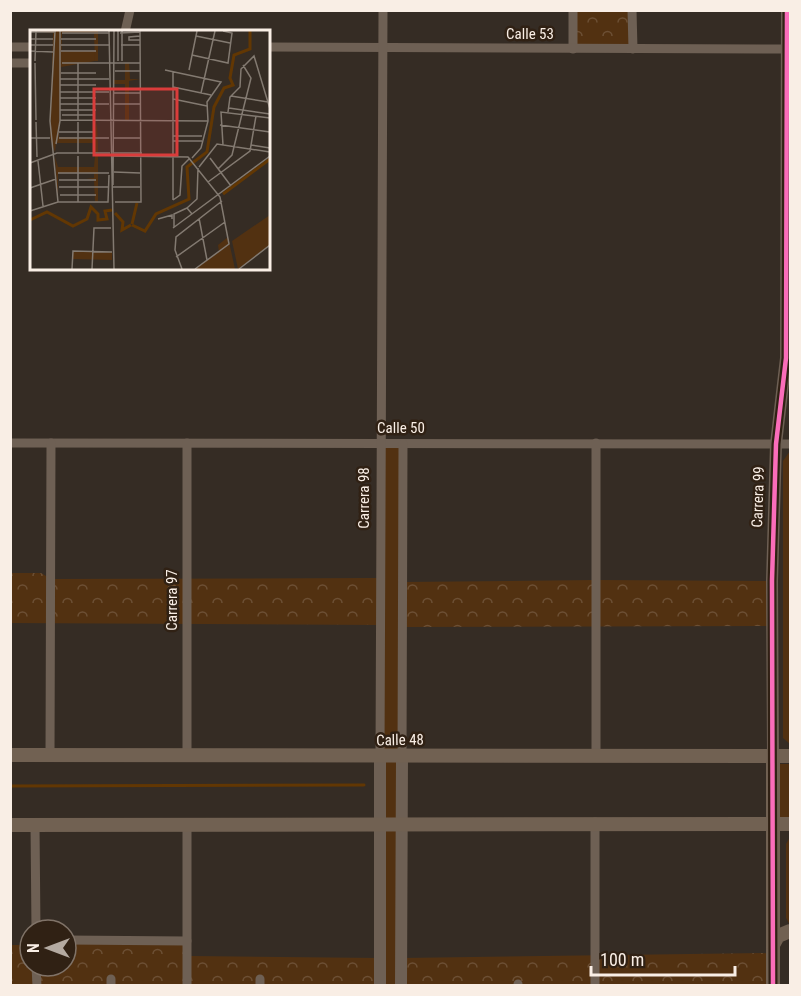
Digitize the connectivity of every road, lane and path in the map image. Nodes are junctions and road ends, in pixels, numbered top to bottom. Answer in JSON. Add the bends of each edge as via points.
{"nodes":[{"id":1,"x":130,"y":10,"type":"edge"},
{"id":2,"x":383,"y":10,"type":"edge"},
{"id":3,"x":573,"y":10,"type":"edge"},
{"id":4,"x":632,"y":10,"type":"edge"},
{"id":5,"x":787,"y":10,"type":"edge"},
{"id":6,"x":125,"y":30,"type":"edge"},
{"id":7,"x":10,"y":47,"type":"edge"},
{"id":8,"x":30,"y":47,"type":"edge"},
{"id":9,"x":270,"y":47,"type":"edge"},
{"id":10,"x":383,"y":48,"type":"junction"},
{"id":11,"x":573,"y":49,"type":"junction"},
{"id":12,"x":633,"y":49,"type":"junction"},
{"id":13,"x":789,"y":49,"type":"edge"},
{"id":14,"x":10,"y":63,"type":"edge"},
{"id":15,"x":30,"y":63,"type":"edge"},
{"id":16,"x":10,"y":443,"type":"edge"},
{"id":17,"x":51,"y":443,"type":"junction"},
{"id":18,"x":187,"y":443,"type":"junction"},
{"id":19,"x":379,"y":443,"type":"junction"},
{"id":20,"x":596,"y":443,"type":"junction"},
{"id":21,"x":403,"y":444,"type":"junction"},
{"id":22,"x":776,"y":444,"type":"junction"},
{"id":23,"x":790,"y":444,"type":"edge"},
{"id":24,"x":596,"y":754,"type":"junction"},
{"id":25,"x":10,"y":755,"type":"edge"},
{"id":26,"x":772,"y":755,"type":"junction"},
{"id":27,"x":50,"y":756,"type":"junction"},
{"id":28,"x":790,"y":756,"type":"edge"},
{"id":29,"x":186,"y":757,"type":"junction"},
{"id":30,"x":380,"y":757,"type":"junction"},
{"id":31,"x":402,"y":757,"type":"junction"},
{"id":32,"x":595,"y":822,"type":"junction"},
{"id":33,"x":380,"y":823,"type":"junction"},
{"id":34,"x":402,"y":824,"type":"junction"},
{"id":35,"x":773,"y":824,"type":"junction"},
{"id":36,"x":790,"y":824,"type":"edge"},
{"id":37,"x":10,"y":825,"type":"edge"},
{"id":38,"x":35,"y":825,"type":"junction"},
{"id":39,"x":187,"y":825,"type":"junction"},
{"id":40,"x":36,"y":918,"type":"edge"},
{"id":41,"x":790,"y":931,"type":"edge"},
{"id":42,"x":78,"y":940,"type":"edge"},
{"id":43,"x":187,"y":941,"type":"junction"},
{"id":44,"x":773,"y":945,"type":"junction"},
{"id":45,"x":187,"y":986,"type":"edge"},
{"id":46,"x":380,"y":986,"type":"edge"},
{"id":47,"x":401,"y":986,"type":"edge"},
{"id":48,"x":594,"y":986,"type":"edge"},
{"id":49,"x":773,"y":986,"type":"edge"}],
"edges":[{"from":1,"to":6,"type":"street"},
{"from":2,"to":10,"type":"street","name":"Carrera 98"},
{"from":3,"to":11,"type":"street"},
{"from":4,"to":12,"type":"street"},
{"from":5,"to":13,"type":"street","name":"Carrera 99"},
{"from":7,"to":8,"type":"street"},
{"from":9,"to":10,"type":"street","name":"Calle 53"},
{"from":10,"to":11,"type":"street","name":"Calle 53"},
{"from":10,"to":19,"type":"street","name":"Carrera 98"},
{"from":11,"to":12,"type":"street","name":"Calle 53"},
{"from":12,"to":13,"type":"street","name":"Calle 53"},
{"from":13,"to":22,"type":"street","name":"Carrera 99","via":[[786,358]]},
{"from":14,"to":15,"type":"street"},
{"from":16,"to":17,"type":"street","name":"Calle 50"},
{"from":17,"to":18,"type":"street","name":"Calle 50"},
{"from":17,"to":27,"type":"street"},
{"from":18,"to":19,"type":"street","name":"Calle 50"},
{"from":18,"to":29,"type":"street","name":"Carrera 97"},
{"from":19,"to":21,"type":"street","name":"Calle 50"},
{"from":19,"to":30,"type":"street","name":"Carrera 98"},
{"from":20,"to":21,"type":"street","name":"Calle 50"},
{"from":20,"to":22,"type":"street","name":"Calle 50"},
{"from":20,"to":24,"type":"street"},
{"from":21,"to":31,"type":"street"},
{"from":22,"to":23,"type":"street","name":"Calle 50"},
{"from":22,"to":26,"type":"street","name":"Carrera 99"},
{"from":24,"to":26,"type":"main road","name":"Calle 48"},
{"from":24,"to":31,"type":"main road","name":"Calle 48"},
{"from":25,"to":27,"type":"main road","name":"Calle 48"},
{"from":26,"to":28,"type":"main road","name":"Calle 48"},
{"from":26,"to":35,"type":"main road","name":"Carrera 99"},
{"from":27,"to":29,"type":"main road","name":"Calle 48"},
{"from":29,"to":30,"type":"main road","name":"Calle 48"},
{"from":30,"to":31,"type":"main road","name":"Calle 48"},
{"from":30,"to":33,"type":"street","name":"Carrera 98"},
{"from":31,"to":34,"type":"street"},
{"from":32,"to":34,"type":"main road"},
{"from":32,"to":35,"type":"main road"},
{"from":32,"to":48,"type":"street"},
{"from":33,"to":34,"type":"main road"},
{"from":33,"to":39,"type":"main road"},
{"from":33,"to":46,"type":"street","name":"Carrera 98"},
{"from":34,"to":47,"type":"street"},
{"from":35,"to":36,"type":"main road"},
{"from":35,"to":44,"type":"main road","name":"Carrera 99"},
{"from":37,"to":38,"type":"main road"},
{"from":38,"to":39,"type":"main road"},
{"from":38,"to":40,"type":"street"},
{"from":39,"to":43,"type":"street"},
{"from":41,"to":44,"type":"main road","via":[[778,936]]},
{"from":42,"to":43,"type":"street"},
{"from":43,"to":45,"type":"street"},
{"from":44,"to":49,"type":"main road","name":"Carrera 99"}]}
